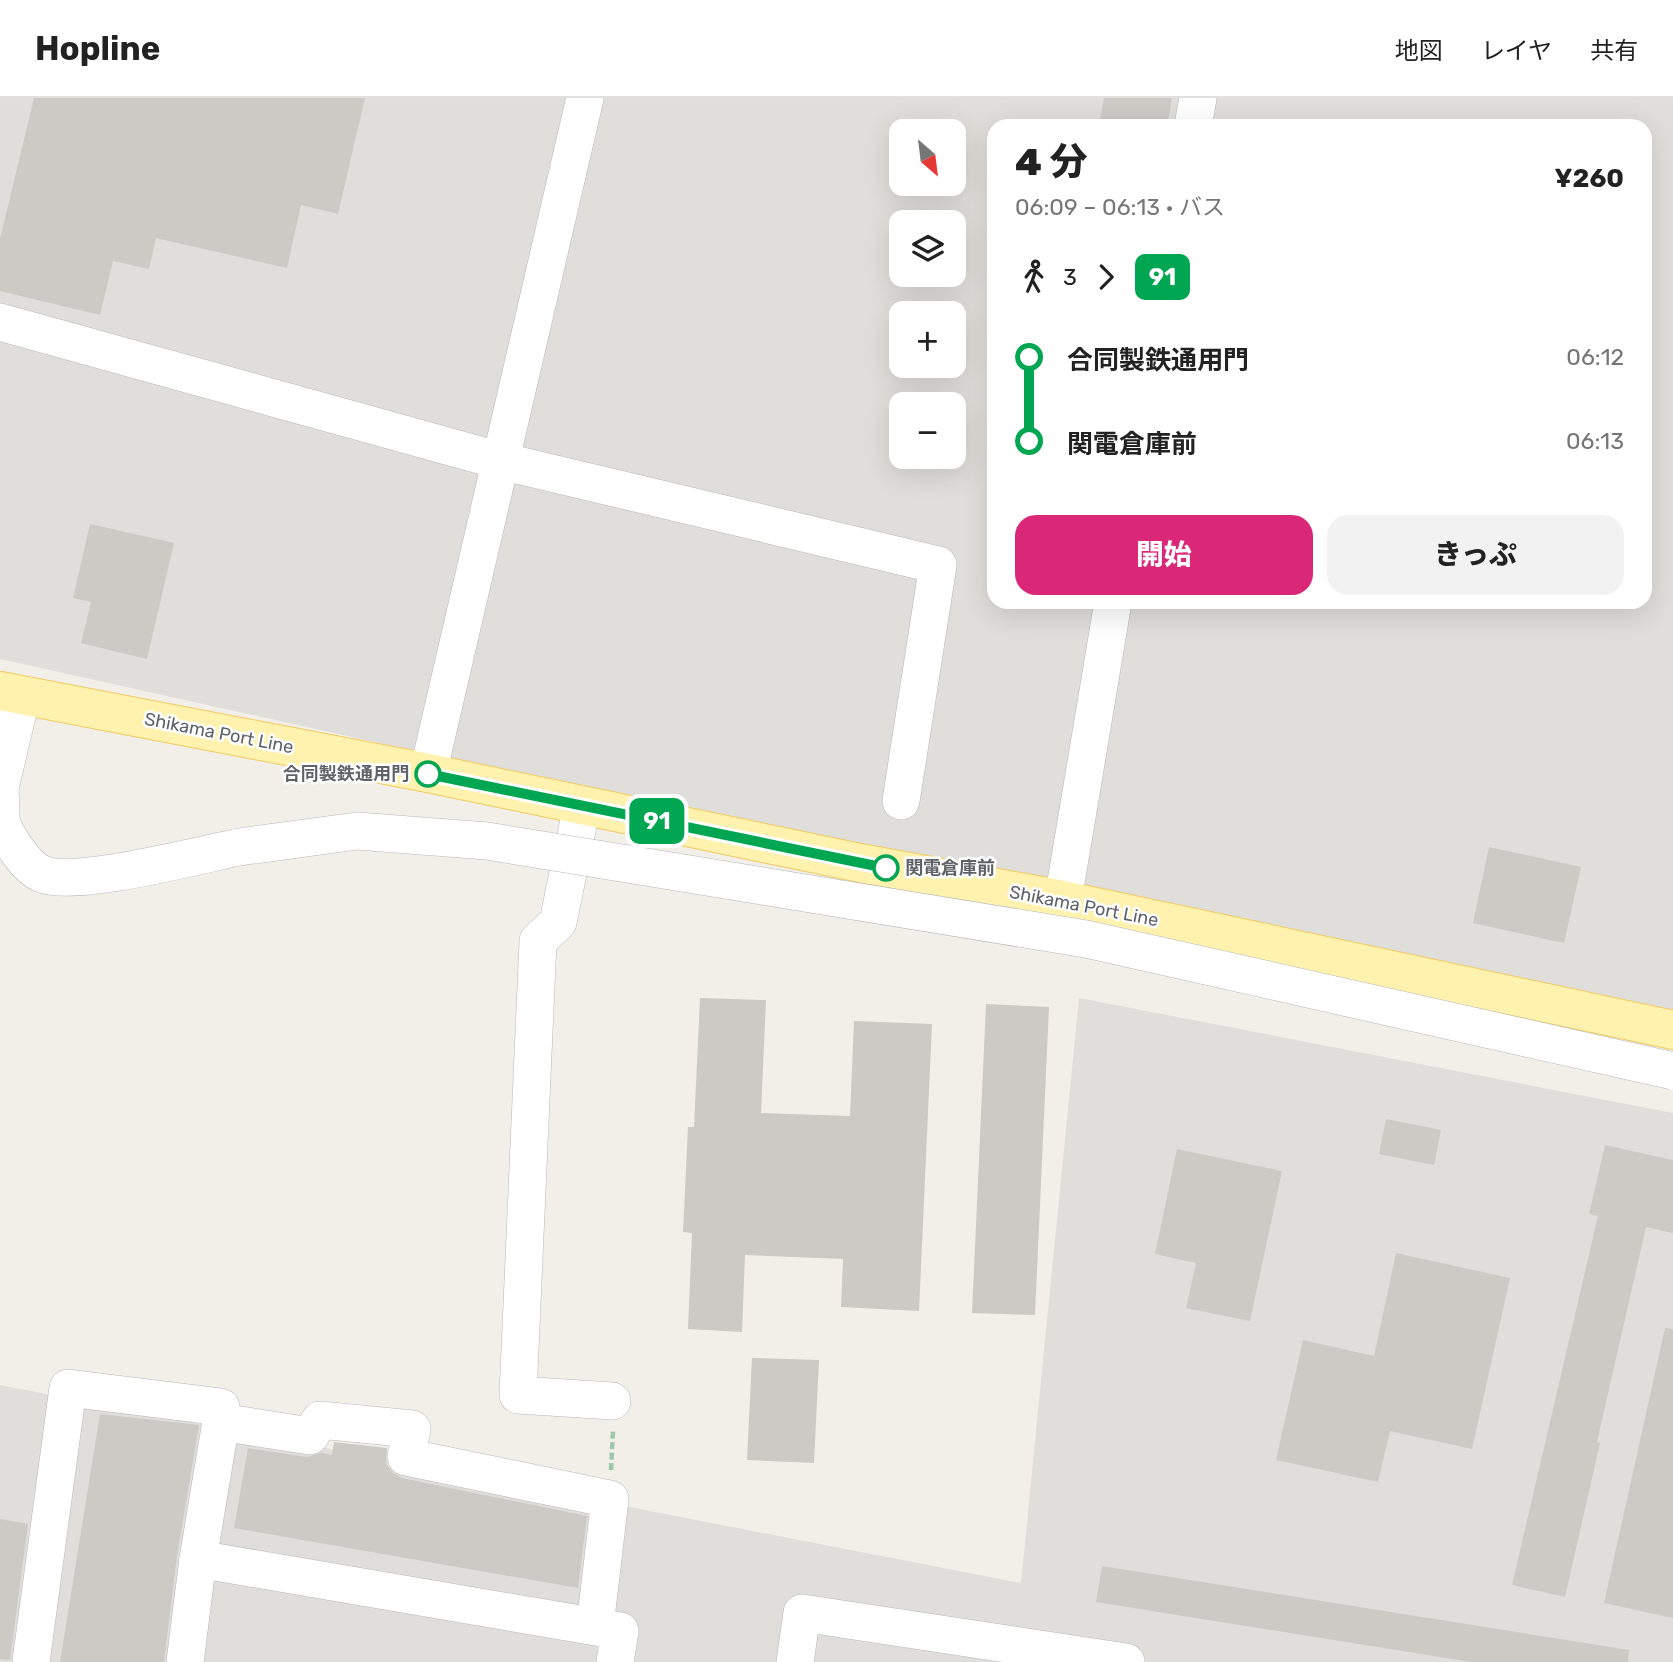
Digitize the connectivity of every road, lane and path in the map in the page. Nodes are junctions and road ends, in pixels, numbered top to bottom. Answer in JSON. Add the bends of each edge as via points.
{"nodes":[{"id":1,"x":585,"y":98,"type":"edge"},
{"id":2,"x":1198,"y":98,"type":"edge"},
{"id":3,"x":1194,"y":119,"type":"edge"},
{"id":4,"x":0,"y":322,"type":"edge"},
{"id":5,"x":501,"y":461,"type":"junction"},
{"id":6,"x":1112,"y":609,"type":"edge"},
{"id":7,"x":11,"y":693,"type":"edge"},
{"id":8,"x":428,"y":774,"type":"junction"},
{"id":9,"x":0,"y":789,"type":"edge"},
{"id":10,"x":901,"y":801,"type":"dead end"},
{"id":11,"x":582,"y":806,"type":"junction"},
{"id":12,"x":1063,"y":900,"type":"junction"},
{"id":13,"x":1673,"y":1030,"type":"edge"},
{"id":14,"x":1673,"y":1071,"type":"edge"},
{"id":15,"x":613,"y":1413,"type":"joint"},
{"id":16,"x":220,"y":1422,"type":"junction"},
{"id":17,"x":610,"y":1499,"type":"junction"},
{"id":18,"x":198,"y":1559,"type":"junction"},
{"id":19,"x":595,"y":1626,"type":"junction"},
{"id":20,"x":31,"y":1662,"type":"edge"},
{"id":21,"x":185,"y":1662,"type":"edge"},
{"id":22,"x":615,"y":1662,"type":"edge"},
{"id":23,"x":795,"y":1662,"type":"edge"},
{"id":24,"x":1126,"y":1662,"type":"edge"}],
"edges":[{"from":1,"to":5,"type":"street"},
{"from":2,"to":3,"type":"street"},
{"from":4,"to":5,"type":"street"},
{"from":5,"to":8,"type":"street"},
{"from":5,"to":10,"type":"street","via":[[938,565]]},
{"from":6,"to":12,"type":"street"},
{"from":7,"to":8,"type":"main road","name":"Shikama Port Line"},
{"from":7,"to":9,"type":"street"},
{"from":8,"to":11,"type":"main road","name":"Shikama Port Line"},
{"from":9,"to":14,"type":"street","bridge":true,"via":[[2,823],[18,852],[41,874],[105,874],[239,847],[357,831],[487,841],[1086,939]]},
{"from":11,"to":12,"type":"main road","name":"Shikama Port Line"},
{"from":11,"to":15,"type":"street","via":[[558,922],[538,941],[518,1395]]},
{"from":12,"to":13,"type":"main road","name":"Shikama Port Line"},
{"from":15,"to":17,"type":"path"},
{"from":16,"to":17,"type":"street","via":[[310,1436],[320,1420],[412,1429],[406,1457]]},
{"from":16,"to":18,"type":"street"},
{"from":16,"to":20,"type":"street","via":[[221,1407],[68,1388]]},
{"from":17,"to":19,"type":"street"},
{"from":18,"to":19,"type":"street"},
{"from":18,"to":21,"type":"street"},
{"from":19,"to":22,"type":"street","via":[[620,1631]]},
{"from":23,"to":24,"type":"street","via":[[802,1613]]}]}
